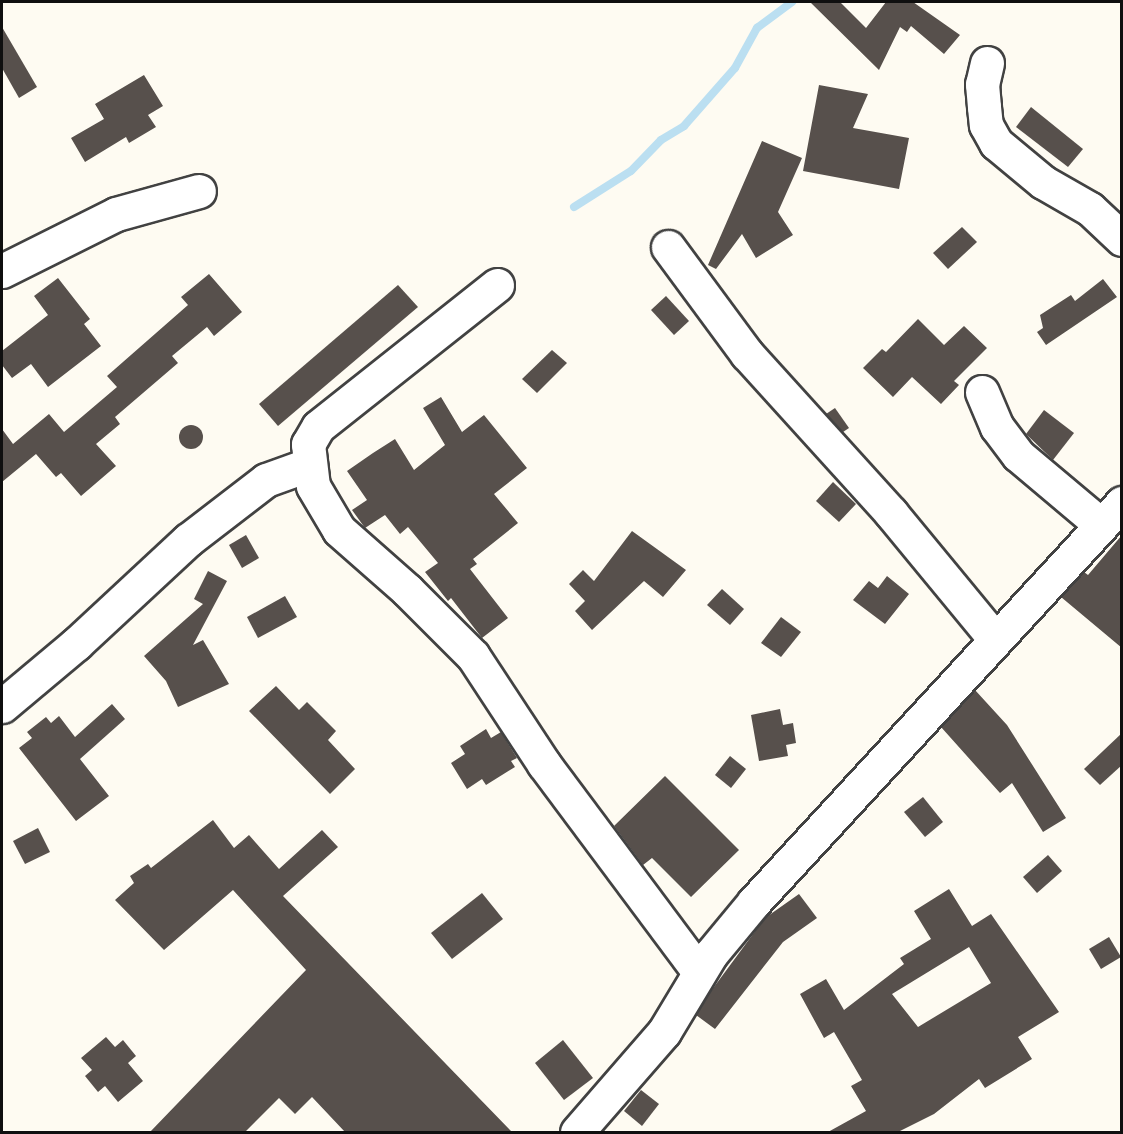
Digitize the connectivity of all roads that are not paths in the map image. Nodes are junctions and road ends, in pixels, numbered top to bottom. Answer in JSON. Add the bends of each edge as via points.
{"nodes":[{"id":1,"x":987,"y":63,"type":"dead end"},
{"id":2,"x":199,"y":191,"type":"dead end"},
{"id":3,"x":1122,"y":239,"type":"edge"},
{"id":4,"x":668,"y":247,"type":"dead end"},
{"id":5,"x":2,"y":271,"type":"edge"},
{"id":6,"x":497,"y":285,"type":"dead end"},
{"id":7,"x":982,"y":392,"type":"dead end"},
{"id":8,"x":308,"y":465,"type":"junction"},
{"id":9,"x":1111,"y":514,"type":"edge"},
{"id":10,"x":995,"y":639,"type":"junction"},
{"id":11,"x":2,"y":706,"type":"edge"},
{"id":12,"x":699,"y":972,"type":"junction"},
{"id":13,"x":577,"y":1132,"type":"edge"}],
"edges":[{"from":1,"to":3,"type":"street","via":[[982,84],[986,125],[996,143],[1043,182],[1090,209]]},
{"from":2,"to":5,"type":"street","via":[[116,214]]},
{"from":4,"to":10,"type":"street","via":[[747,354],[891,513]]},
{"from":6,"to":8,"type":"street","via":[[318,428],[308,444]]},
{"from":7,"to":9,"type":"street","via":[[997,427],[1018,455]]},
{"from":8,"to":11,"type":"street","via":[[266,480],[188,540],[76,644]]},
{"from":8,"to":12,"type":"street","via":[[313,486],[339,530],[473,656],[564,792]]},
{"from":9,"to":10,"type":"street"},
{"from":10,"to":12,"type":"street","via":[[754,902]]},
{"from":12,"to":13,"type":"street","via":[[664,1032]]}]}
